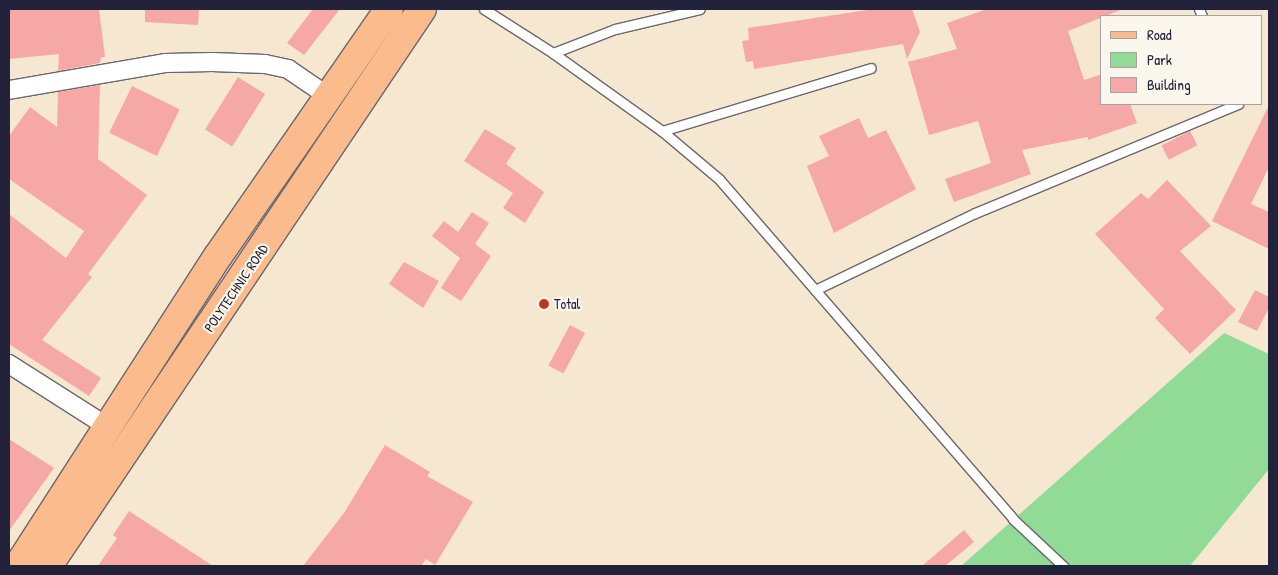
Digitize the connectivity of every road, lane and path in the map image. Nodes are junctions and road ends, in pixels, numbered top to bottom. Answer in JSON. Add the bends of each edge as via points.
{"nodes":[{"id":1,"x":389,"y":9,"type":"edge"},
{"id":2,"x":422,"y":9,"type":"edge"},
{"id":3,"x":484,"y":9,"type":"edge"},
{"id":4,"x":700,"y":9,"type":"edge"},
{"id":5,"x":553,"y":53,"type":"junction"},
{"id":6,"x":871,"y":68,"type":"dead end"},
{"id":7,"x":9,"y":90,"type":"edge"},
{"id":8,"x":329,"y":97,"type":"junction"},
{"id":9,"x":1236,"y":105,"type":"edge"},
{"id":10,"x":662,"y":132,"type":"junction"},
{"id":11,"x":815,"y":290,"type":"junction"},
{"id":12,"x":9,"y":364,"type":"edge"},
{"id":13,"x":108,"y":427,"type":"junction"},
{"id":14,"x":18,"y":566,"type":"edge"},
{"id":15,"x":48,"y":566,"type":"edge"},
{"id":16,"x":1063,"y":566,"type":"edge"}],
"edges":[{"from":1,"to":8,"type":"main road"},
{"from":2,"to":15,"type":"main road","name":"POLYTECHNIC ROAD"},
{"from":3,"to":5,"type":"lane"},
{"from":4,"to":5,"type":"lane","via":[[615,29]]},
{"from":5,"to":10,"type":"lane"},
{"from":6,"to":10,"type":"lane"},
{"from":7,"to":8,"type":"street","via":[[165,63],[212,62],[265,64],[288,69]]},
{"from":8,"to":13,"type":"main road","via":[[218,256]]},
{"from":9,"to":11,"type":"lane","via":[[975,213]]},
{"from":10,"to":11,"type":"lane","via":[[719,179]]},
{"from":11,"to":16,"type":"lane","via":[[1013,519]]},
{"from":12,"to":13,"type":"street"},
{"from":13,"to":14,"type":"main road"}]}
